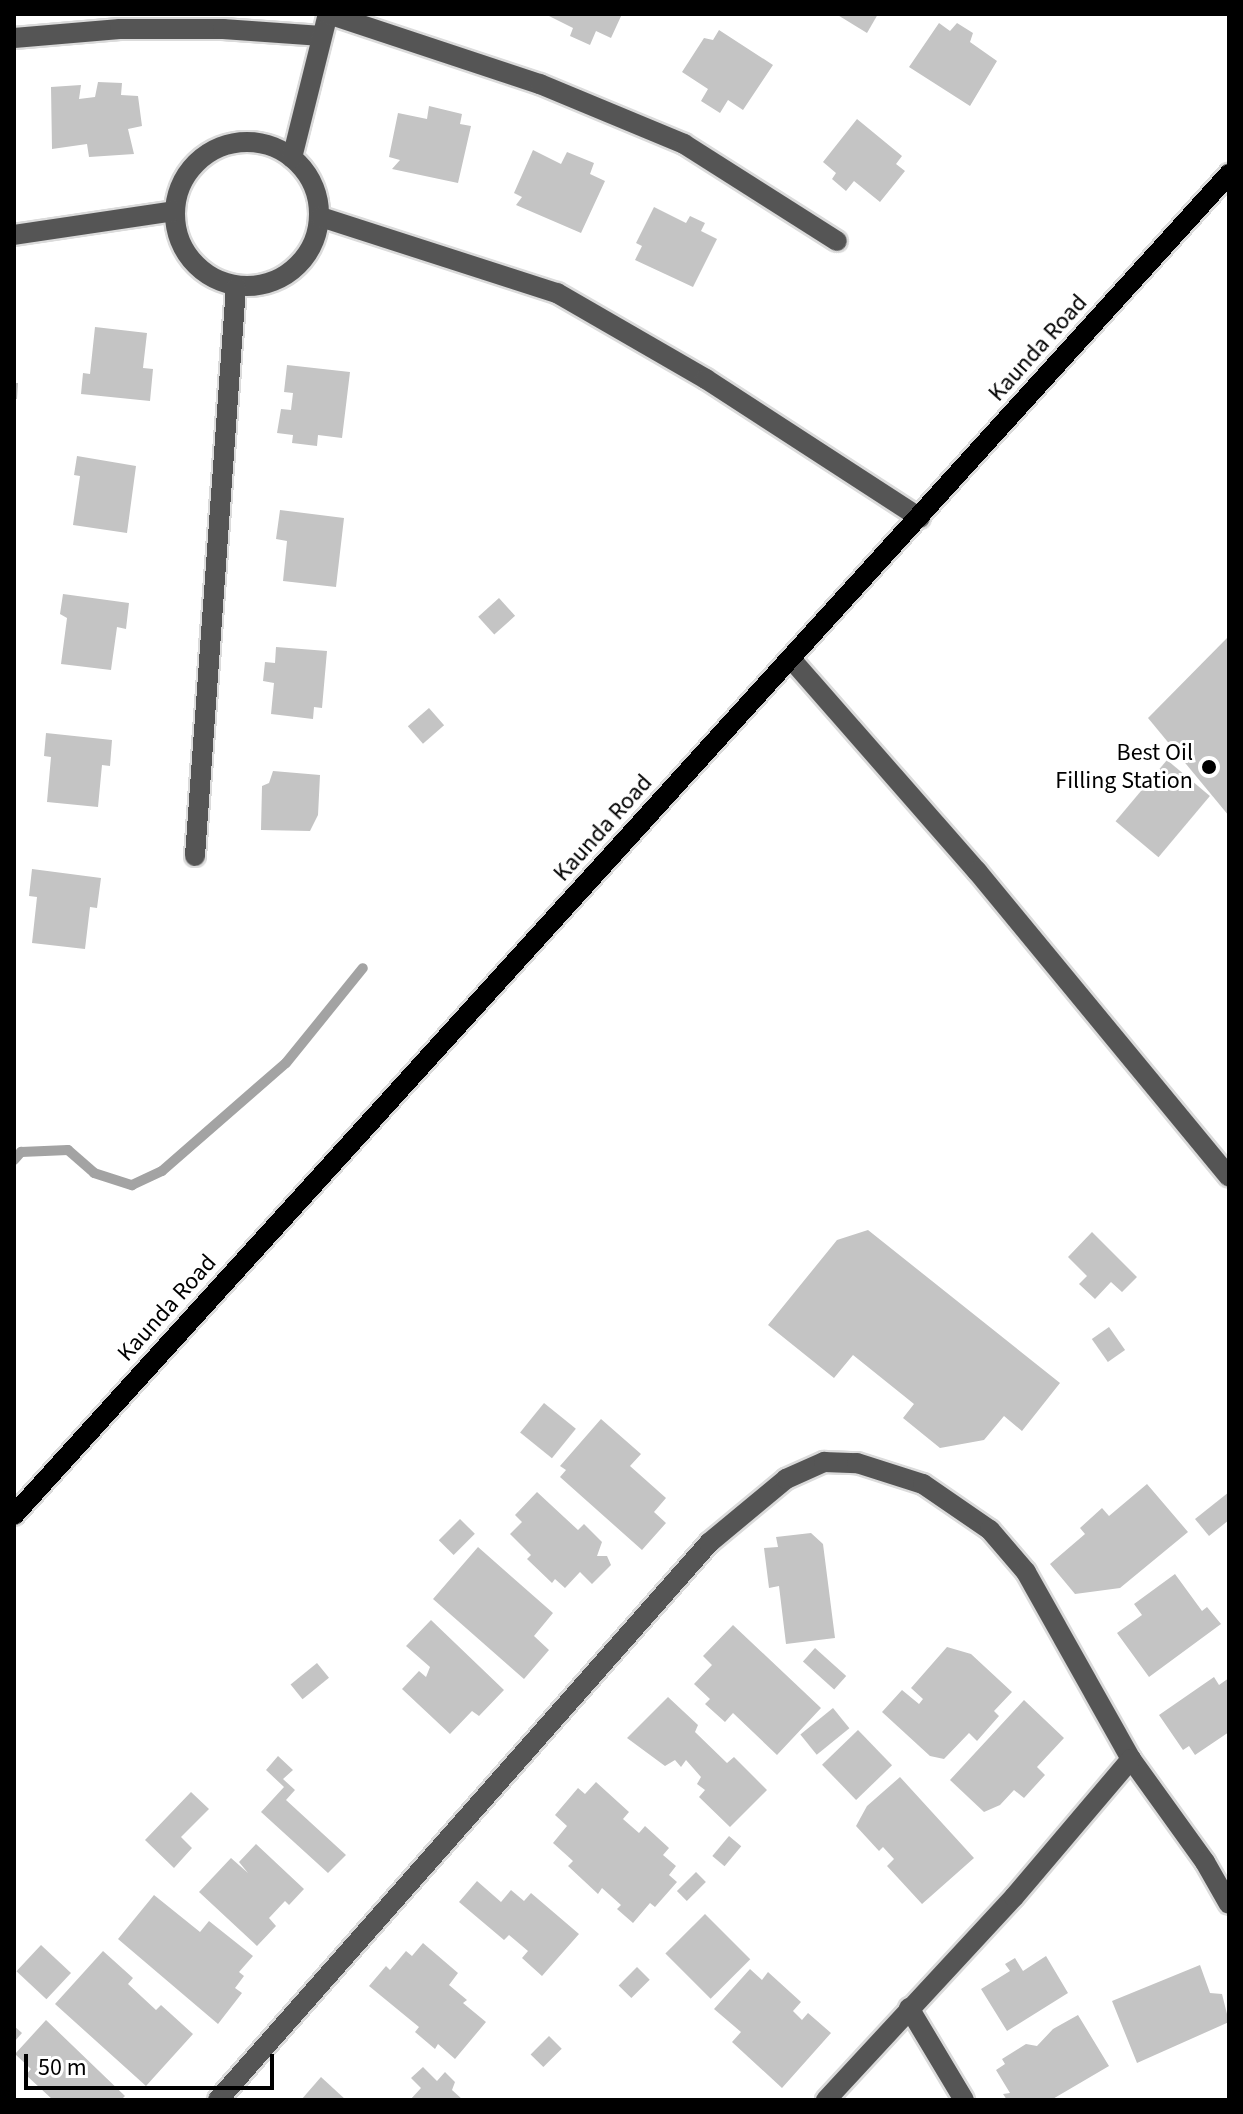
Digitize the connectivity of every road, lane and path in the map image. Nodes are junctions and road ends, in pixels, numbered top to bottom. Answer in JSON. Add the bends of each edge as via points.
{"nodes":[{"id":1,"x":322,"y":36,"type":"junction"},
{"id":2,"x":14,"y":38,"type":"edge"},
{"id":3,"x":292,"y":158,"type":"junction"},
{"id":4,"x":1229,"y":174,"type":"edge"},
{"id":5,"x":174,"y":211,"type":"junction"},
{"id":6,"x":321,"y":217,"type":"junction"},
{"id":7,"x":14,"y":235,"type":"edge"},
{"id":8,"x":837,"y":241,"type":"dead end"},
{"id":9,"x":236,"y":287,"type":"junction"},
{"id":10,"x":920,"y":518,"type":"junction"},
{"id":11,"x":792,"y":660,"type":"junction"},
{"id":12,"x":195,"y":856,"type":"dead end"},
{"id":13,"x":1229,"y":1177,"type":"edge"},
{"id":14,"x":14,"y":1515,"type":"edge"},
{"id":15,"x":1131,"y":1759,"type":"junction"},
{"id":16,"x":1229,"y":1904,"type":"edge"},
{"id":17,"x":909,"y":2008,"type":"junction"},
{"id":18,"x":218,"y":2100,"type":"edge"},
{"id":19,"x":826,"y":2100,"type":"edge"},
{"id":20,"x":964,"y":2100,"type":"edge"}],
"edges":[{"from":1,"to":2,"type":"street","via":[[120,29]]},
{"from":1,"to":3,"type":"street"},
{"from":1,"to":8,"type":"street","via":[[328,14],[540,84],[684,144]]},
{"from":3,"to":5,"type":"street","via":[[278,147],[250,141],[222,145],[198,160],[181,183]]},
{"from":3,"to":6,"type":"street","via":[[316,189]]},
{"from":4,"to":10,"type":"main road","name":"Kaunda Road"},
{"from":5,"to":7,"type":"street"},
{"from":5,"to":9,"type":"street","via":[[179,239],[194,264]]},
{"from":6,"to":9,"type":"street","via":[[314,245],[298,268],[273,283]]},
{"from":6,"to":10,"type":"street","via":[[557,293],[706,379]]},
{"from":9,"to":12,"type":"street"},
{"from":10,"to":11,"type":"main road","name":"Kaunda Road"},
{"from":11,"to":13,"type":"street","via":[[977,871]]},
{"from":11,"to":14,"type":"main road","name":"Kaunda Road"},
{"from":15,"to":16,"type":"street"},
{"from":15,"to":17,"type":"street","via":[[1014,1897]]},
{"from":15,"to":18,"type":"street","via":[[1026,1572],[990,1530],[923,1484],[857,1463],[824,1462],[786,1479],[709,1543]]},
{"from":17,"to":19,"type":"street"},
{"from":17,"to":20,"type":"street"}]}
